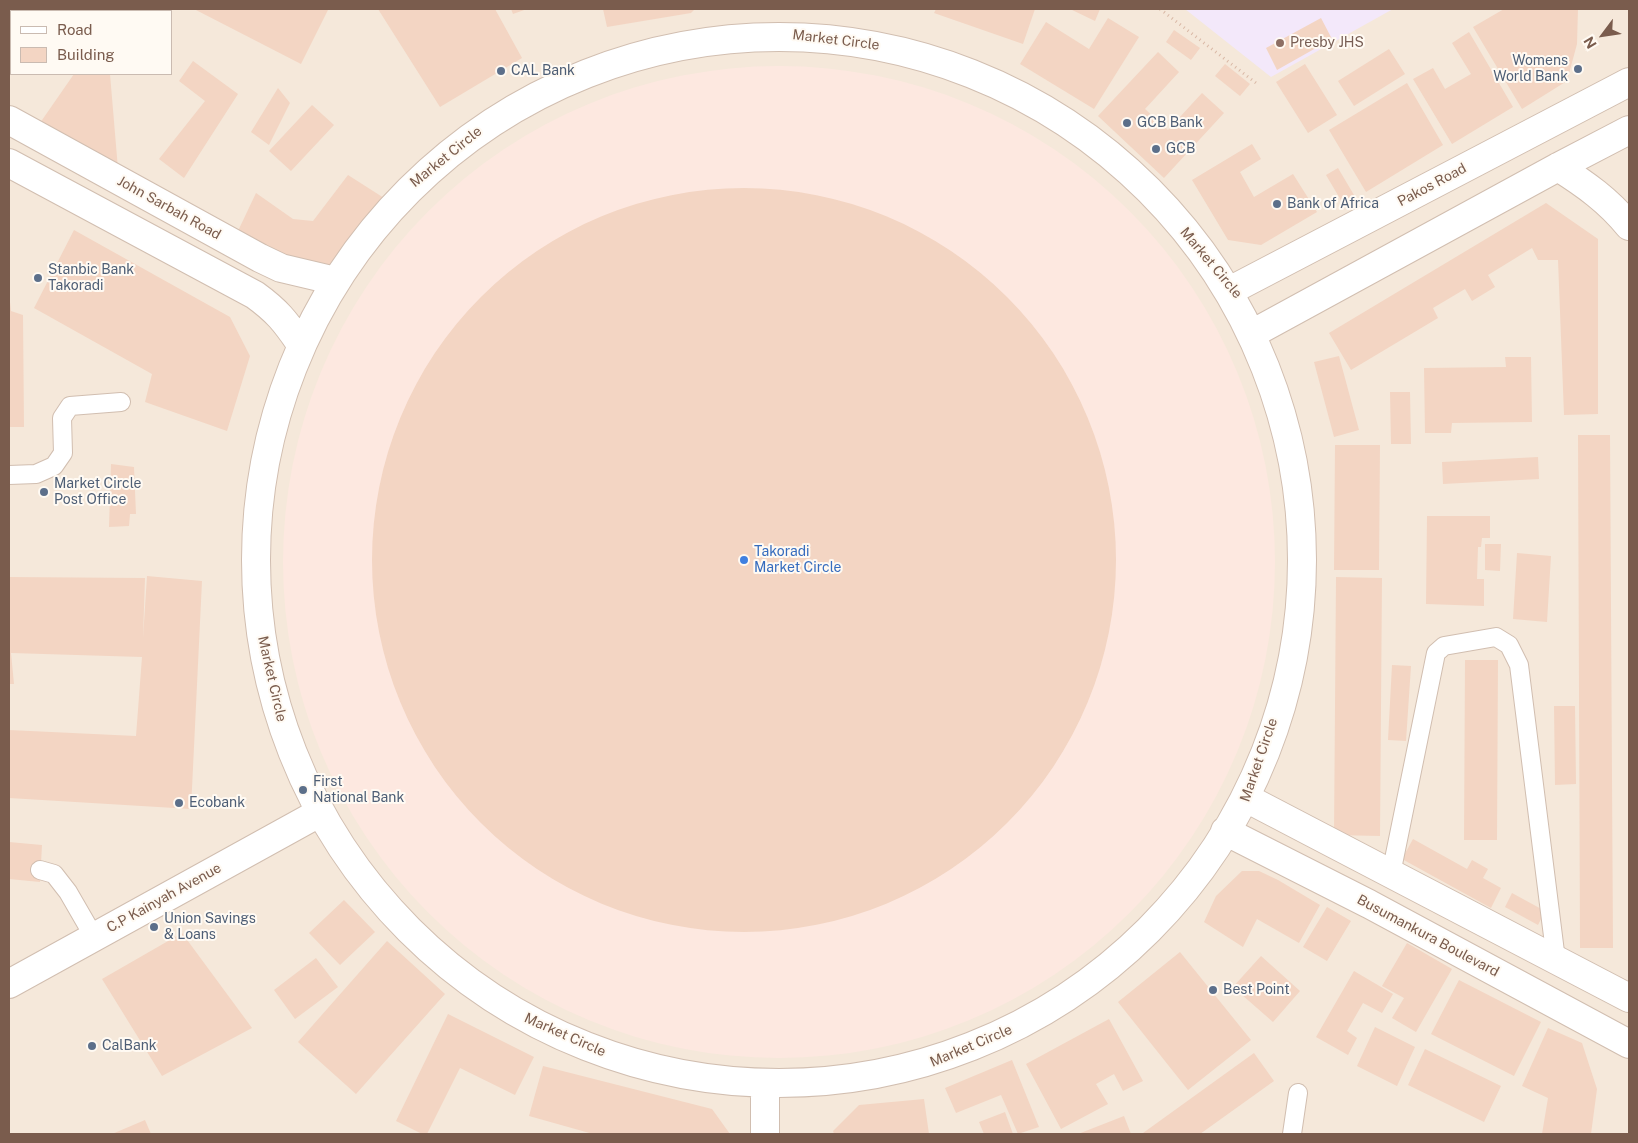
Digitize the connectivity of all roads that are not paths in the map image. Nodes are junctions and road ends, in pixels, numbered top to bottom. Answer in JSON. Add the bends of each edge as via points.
{"nodes":[{"id":1,"x":778,"y":21,"type":"edge"},
{"id":2,"x":1629,"y":82,"type":"edge"},
{"id":3,"x":9,"y":120,"type":"edge"},
{"id":4,"x":1629,"y":130,"type":"edge"},
{"id":5,"x":9,"y":163,"type":"edge"},
{"id":6,"x":1558,"y":167,"type":"junction"},
{"id":7,"x":1629,"y":226,"type":"edge"},
{"id":8,"x":336,"y":281,"type":"junction"},
{"id":9,"x":1236,"y":288,"type":"junction"},
{"id":10,"x":1259,"y":330,"type":"junction"},
{"id":11,"x":300,"y":343,"type":"junction"},
{"id":12,"x":121,"y":402,"type":"dead end"},
{"id":13,"x":9,"y":475,"type":"edge"},
{"id":14,"x":1248,"y":799,"type":"junction"},
{"id":15,"x":319,"y":813,"type":"junction"},
{"id":16,"x":1225,"y":832,"type":"junction"},
{"id":17,"x":40,"y":870,"type":"dead end"},
{"id":18,"x":1391,"y":874,"type":"junction"},
{"id":19,"x":94,"y":937,"type":"junction"},
{"id":20,"x":1556,"y":960,"type":"junction"},
{"id":21,"x":9,"y":984,"type":"edge"},
{"id":22,"x":1629,"y":998,"type":"edge"},
{"id":23,"x":1629,"y":1044,"type":"edge"},
{"id":24,"x":765,"y":1087,"type":"junction"},
{"id":25,"x":1298,"y":1093,"type":"dead end"},
{"id":26,"x":765,"y":1134,"type":"edge"},
{"id":27,"x":1292,"y":1134,"type":"edge"}],
"edges":[{"from":1,"to":8,"type":"street","name":"Market Circle","via":[[626,56],[503,111],[398,196]]},
{"from":1,"to":9,"type":"street","name":"Market Circle","via":[[880,44],[995,82],[1098,145],[1185,230]]},
{"from":2,"to":9,"type":"street","name":"Pakos Road"},
{"from":3,"to":8,"type":"street","name":"John Sarbah Road","via":[[260,258],[281,268]]},
{"from":4,"to":6,"type":"street"},
{"from":5,"to":11,"type":"street","via":[[255,295],[285,320]]},
{"from":6,"to":7,"type":"street","via":[[1586,184]]},
{"from":6,"to":10,"type":"street"},
{"from":8,"to":11,"type":"street","name":"Market Circle"},
{"from":9,"to":10,"type":"street","name":"Market Circle"},
{"from":10,"to":14,"type":"street","name":"Market Circle","via":[[1284,412],[1298,485],[1297,646]]},
{"from":11,"to":15,"type":"street","name":"Market Circle","via":[[277,402],[256,506],[257,612],[278,716]]},
{"from":12,"to":13,"type":"lane","via":[[70,406],[62,418],[63,453],[54,466],[36,474]]},
{"from":14,"to":16,"type":"street","name":"Market Circle"},
{"from":14,"to":18,"type":"street"},
{"from":15,"to":19,"type":"street","name":"C.P Kainyah Avenue"},
{"from":15,"to":24,"type":"street","name":"Market Circle","via":[[400,923],[506,1009],[631,1065]]},
{"from":16,"to":23,"type":"street","name":"Busumankura Boulevard","via":[[1369,904]]},
{"from":16,"to":24,"type":"street","name":"Market Circle","via":[[1164,920],[1049,1014],[912,1070]]},
{"from":17,"to":19,"type":"lane","via":[[54,874]]},
{"from":18,"to":20,"type":"street"},
{"from":18,"to":20,"type":"lane","via":[[1436,653],[1444,646],[1496,637],[1510,645],[1520,665]]},
{"from":19,"to":21,"type":"street","name":"C.P Kainyah Avenue"},
{"from":20,"to":22,"type":"street"},
{"from":24,"to":26,"type":"street"},
{"from":25,"to":27,"type":"lane"}]}
